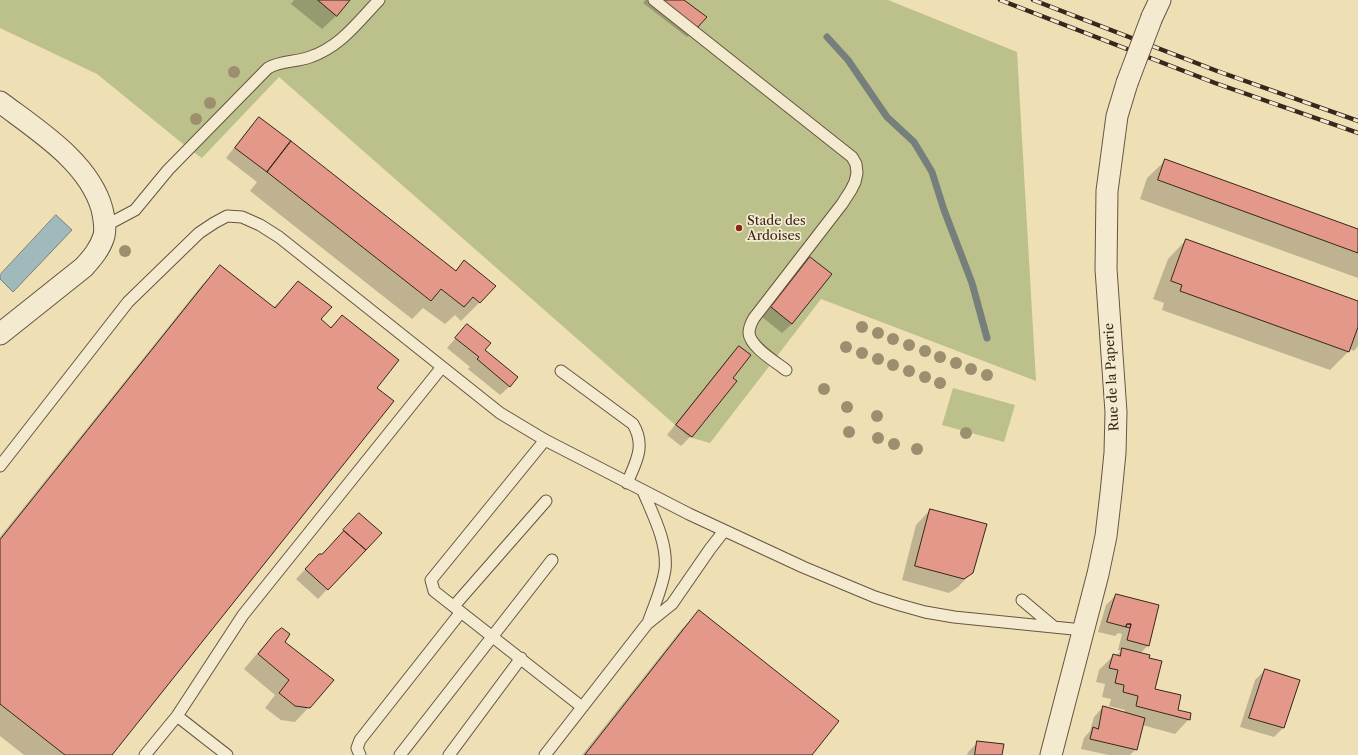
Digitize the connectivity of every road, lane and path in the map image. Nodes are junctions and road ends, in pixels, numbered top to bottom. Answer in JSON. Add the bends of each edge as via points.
{"nodes":[{"id":1,"x":379,"y":0,"type":"edge"},
{"id":2,"x":654,"y":0,"type":"edge"},
{"id":3,"x":1156,"y":9,"type":"edge"},
{"id":4,"x":0,"y":102,"type":"edge"},
{"id":5,"x":104,"y":220,"type":"junction"},
{"id":6,"x":0,"y":334,"type":"edge"},
{"id":7,"x":442,"y":367,"type":"junction"},
{"id":8,"x":786,"y":370,"type":"dead end"},
{"id":9,"x":561,"y":371,"type":"dead end"},
{"id":10,"x":545,"y":440,"type":"junction"},
{"id":11,"x":0,"y":466,"type":"edge"},
{"id":12,"x":627,"y":483,"type":"junction"},
{"id":13,"x":643,"y":491,"type":"junction"},
{"id":14,"x":546,"y":501,"type":"dead end"},
{"id":15,"x":724,"y":531,"type":"junction"},
{"id":16,"x":552,"y":560,"type":"dead end"},
{"id":17,"x":1022,"y":600,"type":"dead end"},
{"id":18,"x":458,"y":609,"type":"junction"},
{"id":19,"x":647,"y":624,"type":"junction"},
{"id":20,"x":1054,"y":627,"type":"junction"},
{"id":21,"x":1083,"y":630,"type":"junction"},
{"id":22,"x":492,"y":636,"type":"junction"},
{"id":23,"x":521,"y":658,"type":"junction"},
{"id":24,"x":582,"y":707,"type":"junction"},
{"id":25,"x":176,"y":716,"type":"junction"},
{"id":26,"x":145,"y":755,"type":"edge"},
{"id":27,"x":227,"y":755,"type":"edge"},
{"id":28,"x":360,"y":755,"type":"edge"},
{"id":29,"x":400,"y":755,"type":"edge"},
{"id":30,"x":449,"y":755,"type":"edge"},
{"id":31,"x":545,"y":755,"type":"edge"},
{"id":32,"x":1051,"y":755,"type":"edge"}],
"edges":[{"from":1,"to":5,"type":"lane","via":[[344,38],[331,48],[304,59],[274,64],[268,68],[178,159],[135,210]]},
{"from":2,"to":8,"type":"lane","via":[[852,157],[856,164],[855,182],[842,204],[750,326],[749,333],[753,343]]},
{"from":3,"to":21,"type":"street","name":"Rue de la Paperie","bridge":true,"via":[[1117,116],[1107,190],[1106,269],[1116,412],[1115,453],[1106,536]]},
{"from":4,"to":5,"type":"street","via":[[69,157],[96,190]]},
{"from":5,"to":6,"type":"street","via":[[104,235],[100,246],[84,267]]},
{"from":7,"to":10,"type":"lane","via":[[500,413]]},
{"from":7,"to":11,"type":"lane","via":[[279,237],[242,217],[227,216],[199,233],[128,302]]},
{"from":7,"to":25,"type":"lane","via":[[243,615]]},
{"from":9,"to":12,"type":"lane","via":[[633,424],[636,429],[640,445],[637,460]]},
{"from":10,"to":12,"type":"lane"},
{"from":10,"to":18,"type":"lane","via":[[431,580],[434,590]]},
{"from":12,"to":13,"type":"lane"},
{"from":13,"to":15,"type":"lane"},
{"from":13,"to":19,"type":"lane","via":[[656,522],[665,557],[662,582]]},
{"from":14,"to":18,"type":"lane"},
{"from":15,"to":19,"type":"lane","via":[[672,604]]},
{"from":15,"to":20,"type":"lane","via":[[876,598],[900,605],[954,617]]},
{"from":16,"to":22,"type":"lane"},
{"from":17,"to":20,"type":"lane"},
{"from":18,"to":22,"type":"lane"},
{"from":18,"to":28,"type":"lane","via":[[360,740],[357,748]]},
{"from":19,"to":24,"type":"lane"},
{"from":20,"to":21,"type":"lane"},
{"from":21,"to":32,"type":"street","name":"Rue de la Paperie"},
{"from":22,"to":23,"type":"lane"},
{"from":22,"to":29,"type":"lane"},
{"from":23,"to":24,"type":"lane"},
{"from":23,"to":30,"type":"lane"},
{"from":24,"to":31,"type":"lane"},
{"from":25,"to":26,"type":"lane"},
{"from":25,"to":27,"type":"lane"}]}
